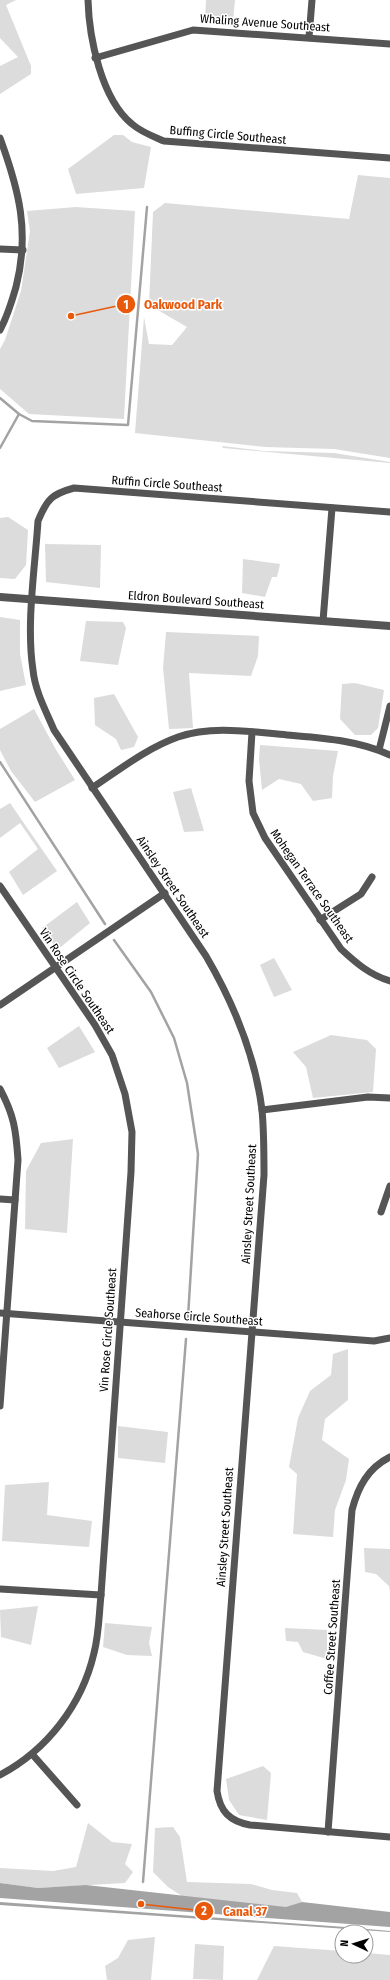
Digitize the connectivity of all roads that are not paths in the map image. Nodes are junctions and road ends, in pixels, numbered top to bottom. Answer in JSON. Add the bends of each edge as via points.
{"nodes":[{"id":1,"x":88,"y":0,"type":"edge"},
{"id":2,"x":312,"y":0,"type":"edge"},
{"id":3,"x":309,"y":37,"type":"junction"},
{"id":4,"x":390,"y":44,"type":"edge"},
{"id":5,"x":95,"y":58,"type":"junction"},
{"id":6,"x":0,"y":138,"type":"edge"},
{"id":7,"x":390,"y":158,"type":"edge"},
{"id":8,"x":0,"y":249,"type":"edge"},
{"id":9,"x":23,"y":250,"type":"junction"},
{"id":10,"x":0,"y":330,"type":"edge"},
{"id":11,"x":332,"y":508,"type":"junction"},
{"id":12,"x":390,"y":512,"type":"edge"},
{"id":13,"x":0,"y":597,"type":"edge"},
{"id":14,"x":33,"y":600,"type":"junction"},
{"id":15,"x":323,"y":622,"type":"junction"},
{"id":16,"x":390,"y":626,"type":"edge"},
{"id":17,"x":390,"y":706,"type":"edge"},
{"id":18,"x":252,"y":732,"type":"junction"},
{"id":19,"x":379,"y":750,"type":"junction"},
{"id":20,"x":390,"y":755,"type":"edge"},
{"id":21,"x":92,"y":788,"type":"junction"},
{"id":22,"x":372,"y":877,"type":"dead end"},
{"id":23,"x":0,"y":886,"type":"edge"},
{"id":24,"x":165,"y":894,"type":"junction"},
{"id":25,"x":320,"y":920,"type":"junction"},
{"id":26,"x":54,"y":967,"type":"junction"},
{"id":27,"x":390,"y":981,"type":"edge"},
{"id":28,"x":0,"y":1005,"type":"edge"},
{"id":29,"x":0,"y":1089,"type":"edge"},
{"id":30,"x":390,"y":1098,"type":"edge"},
{"id":31,"x":262,"y":1110,"type":"junction"},
{"id":32,"x":390,"y":1186,"type":"edge"},
{"id":33,"x":0,"y":1199,"type":"edge"},
{"id":34,"x":15,"y":1200,"type":"junction"},
{"id":35,"x":381,"y":1212,"type":"dead end"},
{"id":36,"x":3,"y":1313,"type":"edge"},
{"id":37,"x":119,"y":1322,"type":"junction"},
{"id":38,"x":251,"y":1332,"type":"junction"},
{"id":39,"x":390,"y":1338,"type":"edge"},
{"id":40,"x":0,"y":1406,"type":"edge"},
{"id":41,"x":390,"y":1457,"type":"edge"},
{"id":42,"x":0,"y":1589,"type":"edge"},
{"id":43,"x":101,"y":1595,"type":"junction"},
{"id":44,"x":32,"y":1754,"type":"junction"},
{"id":45,"x":0,"y":1775,"type":"edge"},
{"id":46,"x":77,"y":1805,"type":"dead end"},
{"id":47,"x":328,"y":1832,"type":"junction"},
{"id":48,"x":390,"y":1836,"type":"edge"}],
"edges":[{"from":1,"to":5,"type":"street","name":"Buffing Circle Southeast","via":[[88,19]]},
{"from":2,"to":3,"type":"street"},
{"from":3,"to":4,"type":"street","name":"Whaling Avenue Southeast"},
{"from":3,"to":5,"type":"street","name":"Whaling Avenue Southeast","via":[[193,30]]},
{"from":5,"to":7,"type":"street","name":"Buffing Circle Southeast","via":[[107,88],[130,123],[164,141]]},
{"from":6,"to":9,"type":"street","via":[[19,198]]},
{"from":8,"to":9,"type":"street"},
{"from":9,"to":10,"type":"street","via":[[14,296]]},
{"from":11,"to":12,"type":"street","name":"Ruffin Circle Southeast"},
{"from":11,"to":14,"type":"street","name":"Ruffin Circle Southeast","via":[[74,488],[57,493],[45,504],[38,521]]},
{"from":11,"to":15,"type":"street"},
{"from":13,"to":14,"type":"street","name":"Eldron Boulevard Southeast"},
{"from":14,"to":15,"type":"street","name":"Eldron Boulevard Southeast"},
{"from":14,"to":21,"type":"street","name":"Ainsley Street Southeast","via":[[30,636],[33,671],[40,696],[54,730]]},
{"from":15,"to":16,"type":"street","name":"Eldron Boulevard Southeast"},
{"from":17,"to":19,"type":"street"},
{"from":18,"to":19,"type":"street","via":[[346,741]]},
{"from":18,"to":21,"type":"street","via":[[205,732],[179,737],[147,752]]},
{"from":18,"to":25,"type":"street","name":"Mohegan Terrace Southeast","via":[[249,781],[253,813],[265,838]]},
{"from":19,"to":20,"type":"street"},
{"from":21,"to":24,"type":"street","name":"Ainsley Street Southeast"},
{"from":22,"to":25,"type":"street","via":[[361,894]]},
{"from":23,"to":26,"type":"street","name":"Vin Rose Circle Southeast"},
{"from":24,"to":26,"type":"street"},
{"from":24,"to":31,"type":"street","name":"Ainsley Street Southeast","via":[[227,993],[246,1039]]},
{"from":25,"to":27,"type":"street","name":"Mohegan Terrace Southeast","via":[[341,949],[357,964]]},
{"from":26,"to":28,"type":"street"},
{"from":26,"to":37,"type":"street","name":"Vin Rose Circle Southeast","via":[[95,1025],[112,1055],[130,1124],[132,1172]]},
{"from":29,"to":34,"type":"street","via":[[11,1108],[16,1130],[18,1160]]},
{"from":30,"to":31,"type":"street","via":[[368,1097]]},
{"from":31,"to":38,"type":"street","name":"Ainsley Street Southeast","via":[[264,1175]]},
{"from":32,"to":35,"type":"street"},
{"from":33,"to":34,"type":"street"},
{"from":34,"to":36,"type":"street"},
{"from":36,"to":37,"type":"street","name":"Seahorse Circle Southeast"},
{"from":36,"to":40,"type":"street"},
{"from":37,"to":38,"type":"street","name":"Seahorse Circle Southeast"},
{"from":37,"to":43,"type":"street","name":"Vin Rose Circle Southeast"},
{"from":38,"to":39,"type":"street","name":"Seahorse Circle Southeast","via":[[374,1341]]},
{"from":38,"to":47,"type":"street","name":"Ainsley Street Southeast","via":[[216,1791],[223,1811],[241,1823],[250,1826]]},
{"from":41,"to":47,"type":"street","name":"Coffee Street Southeast","via":[[367,1475],[357,1492],[352,1510]]},
{"from":42,"to":43,"type":"street"},
{"from":43,"to":44,"type":"street","name":"Vin Rose Circle Southeast","via":[[95,1652],[87,1676],[73,1706],[55,1732]]},
{"from":44,"to":45,"type":"street","name":"Vin Rose Circle Southeast"},
{"from":44,"to":46,"type":"street"},
{"from":47,"to":48,"type":"street"}]}
